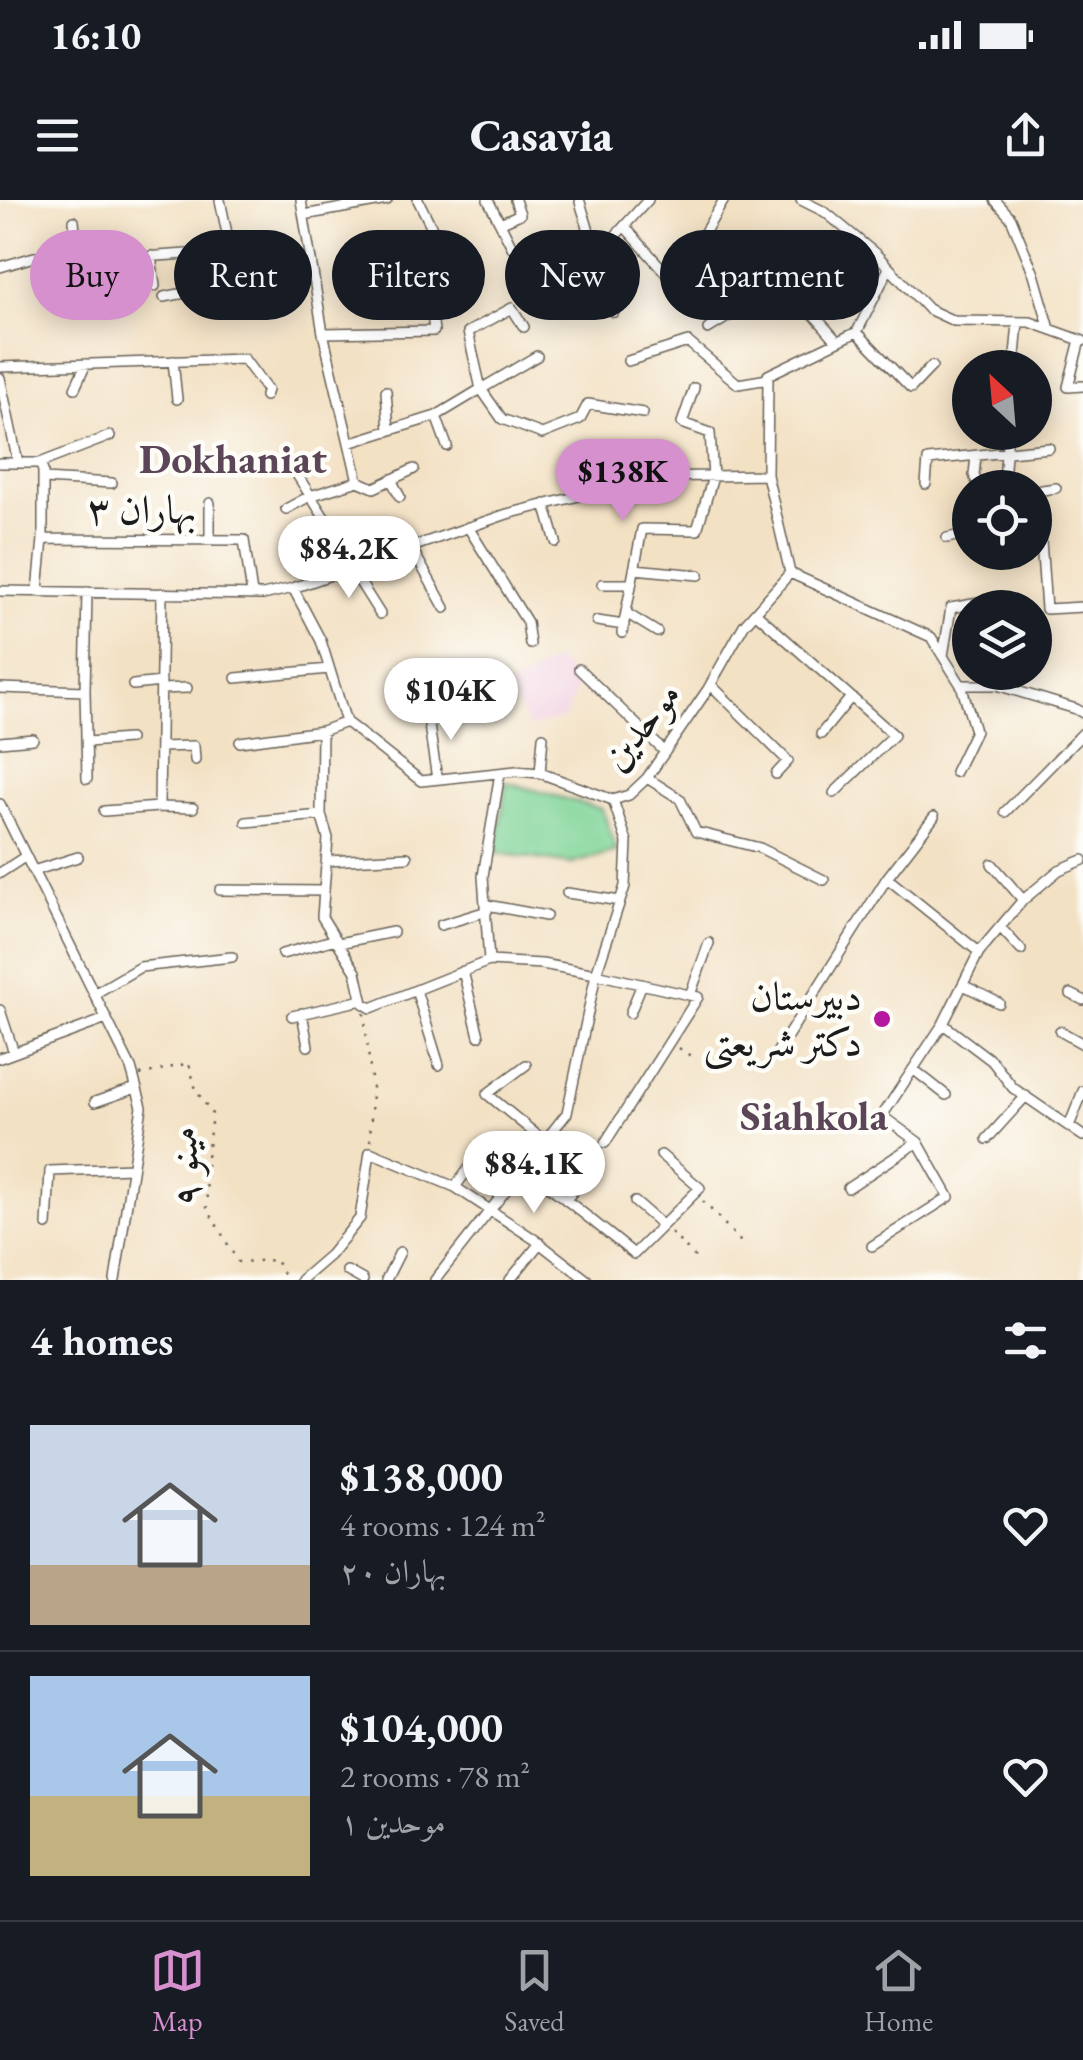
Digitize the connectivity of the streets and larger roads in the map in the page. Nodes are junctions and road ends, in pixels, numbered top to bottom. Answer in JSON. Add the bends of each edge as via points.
{"nodes":[{"id":1,"x":220,"y":200,"type":"edge"},
{"id":2,"x":301,"y":200,"type":"edge"},
{"id":3,"x":387,"y":200,"type":"edge"},
{"id":4,"x":418,"y":200,"type":"edge"},
{"id":5,"x":488,"y":200,"type":"edge"},
{"id":6,"x":514,"y":200,"type":"edge"},
{"id":7,"x":648,"y":200,"type":"edge"},
{"id":8,"x":724,"y":200,"type":"edge"},
{"id":9,"x":800,"y":200,"type":"edge"},
{"id":10,"x":995,"y":200,"type":"edge"},
{"id":11,"x":580,"y":202,"type":"edge"},
{"id":12,"x":304,"y":214,"type":"junction"},
{"id":13,"x":74,"y":221,"type":"dead end"},
{"id":14,"x":500,"y":223,"type":"junction"},
{"id":15,"x":625,"y":227,"type":"junction"},
{"id":16,"x":76,"y":230,"type":"edge"},
{"id":17,"x":226,"y":230,"type":"edge"},
{"id":18,"x":589,"y":230,"type":"edge"},
{"id":19,"x":622,"y":230,"type":"edge"},
{"id":20,"x":706,"y":230,"type":"edge"},
{"id":21,"x":505,"y":233,"type":"edge"},
{"id":22,"x":30,"y":258,"type":"edge"},
{"id":23,"x":660,"y":266,"type":"edge"},
{"id":24,"x":0,"y":267,"type":"edge"},
{"id":25,"x":889,"y":268,"type":"junction"},
{"id":26,"x":154,"y":274,"type":"edge"},
{"id":27,"x":156,"y":286,"type":"dead end"},
{"id":28,"x":174,"y":295,"type":"edge"},
{"id":29,"x":164,"y":297,"type":"dead end"},
{"id":30,"x":1018,"y":322,"type":"junction"},
{"id":31,"x":524,"y":327,"type":"dead end"},
{"id":32,"x":708,"y":330,"type":"dead end"},
{"id":33,"x":1050,"y":330,"type":"junction"},
{"id":34,"x":857,"y":332,"type":"junction"},
{"id":35,"x":323,"y":333,"type":"junction"},
{"id":36,"x":1082,"y":340,"type":"edge"},
{"id":37,"x":837,"y":341,"type":"junction"},
{"id":38,"x":1016,"y":350,"type":"edge"},
{"id":39,"x":538,"y":356,"type":"dead end"},
{"id":40,"x":628,"y":361,"type":"dead end"},
{"id":41,"x":173,"y":362,"type":"junction"},
{"id":42,"x":86,"y":364,"type":"junction"},
{"id":43,"x":0,"y":366,"type":"edge"},
{"id":44,"x":932,"y":366,"type":"dead end"},
{"id":45,"x":0,"y":378,"type":"edge"},
{"id":46,"x":768,"y":380,"type":"junction"},
{"id":47,"x":1083,"y":386,"type":"edge"},
{"id":48,"x":76,"y":388,"type":"dead end"},
{"id":49,"x":481,"y":388,"type":"junction"},
{"id":50,"x":694,"y":388,"type":"dead end"},
{"id":51,"x":386,"y":391,"type":"dead end"},
{"id":52,"x":265,"y":396,"type":"dead end"},
{"id":53,"x":177,"y":399,"type":"dead end"},
{"id":54,"x":644,"y":413,"type":"dead end"},
{"id":55,"x":436,"y":416,"type":"junction"},
{"id":56,"x":389,"y":431,"type":"junction"},
{"id":57,"x":110,"y":436,"type":"dead end"},
{"id":58,"x":349,"y":443,"type":"junction"},
{"id":59,"x":447,"y":446,"type":"dead end"},
{"id":60,"x":1006,"y":450,"type":"edge"},
{"id":61,"x":1035,"y":450,"type":"edge"},
{"id":62,"x":1006,"y":454,"type":"junction"},
{"id":63,"x":976,"y":456,"type":"junction"},
{"id":64,"x":0,"y":463,"type":"edge"},
{"id":65,"x":18,"y":463,"type":"junction"},
{"id":66,"x":40,"y":463,"type":"junction"},
{"id":67,"x":414,"y":469,"type":"dead end"},
{"id":68,"x":294,"y":470,"type":"dead end"},
{"id":69,"x":975,"y":470,"type":"edge"},
{"id":70,"x":1005,"y":470,"type":"edge"},
{"id":71,"x":767,"y":475,"type":"junction"},
{"id":72,"x":713,"y":478,"type":"junction"},
{"id":73,"x":44,"y":480,"type":"junction"},
{"id":74,"x":391,"y":480,"type":"junction"},
{"id":75,"x":358,"y":481,"type":"junction"},
{"id":76,"x":112,"y":484,"type":"dead end"},
{"id":77,"x":926,"y":484,"type":"dead end"},
{"id":78,"x":1056,"y":488,"type":"dead end"},
{"id":79,"x":1052,"y":489,"type":"edge"},
{"id":80,"x":310,"y":496,"type":"junction"},
{"id":81,"x":400,"y":497,"type":"dead end"},
{"id":82,"x":210,"y":503,"type":"dead end"},
{"id":83,"x":546,"y":504,"type":"junction"},
{"id":84,"x":286,"y":509,"type":"dead end"},
{"id":85,"x":468,"y":528,"type":"junction"},
{"id":86,"x":952,"y":537,"type":"edge"},
{"id":87,"x":948,"y":538,"type":"dead end"},
{"id":88,"x":43,"y":539,"type":"junction"},
{"id":89,"x":210,"y":540,"type":"junction"},
{"id":90,"x":556,"y":542,"type":"dead end"},
{"id":91,"x":411,"y":547,"type":"junction"},
{"id":92,"x":353,"y":567,"type":"junction"},
{"id":93,"x":634,"y":568,"type":"junction"},
{"id":94,"x":1043,"y":570,"type":"edge"},
{"id":95,"x":790,"y":573,"type":"junction"},
{"id":96,"x":699,"y":575,"type":"dead end"},
{"id":97,"x":602,"y":584,"type":"dead end"},
{"id":98,"x":632,"y":584,"type":"junction"},
{"id":99,"x":293,"y":588,"type":"junction"},
{"id":100,"x":0,"y":590,"type":"edge"},
{"id":101,"x":38,"y":591,"type":"junction"},
{"id":102,"x":87,"y":592,"type":"junction"},
{"id":103,"x":162,"y":593,"type":"junction"},
{"id":104,"x":252,"y":594,"type":"junction"},
{"id":105,"x":445,"y":608,"type":"dead end"},
{"id":106,"x":952,"y":608,"type":"edge"},
{"id":107,"x":1083,"y":608,"type":"edge"},
{"id":108,"x":626,"y":613,"type":"junction"},
{"id":109,"x":756,"y":613,"type":"junction"},
{"id":110,"x":380,"y":614,"type":"dead end"},
{"id":111,"x":597,"y":621,"type":"dead end"},
{"id":112,"x":657,"y":632,"type":"dead end"},
{"id":113,"x":530,"y":644,"type":"dead end"},
{"id":114,"x":943,"y":656,"type":"junction"},
{"id":115,"x":330,"y":669,"type":"junction"},
{"id":116,"x":579,"y":669,"type":"dead end"},
{"id":117,"x":952,"y":671,"type":"edge"},
{"id":118,"x":236,"y":678,"type":"dead end"},
{"id":119,"x":133,"y":684,"type":"dead end"},
{"id":120,"x":711,"y":684,"type":"junction"},
{"id":121,"x":161,"y":685,"type":"junction"},
{"id":122,"x":0,"y":688,"type":"edge"},
{"id":123,"x":187,"y":688,"type":"dead end"},
{"id":124,"x":962,"y":690,"type":"edge"},
{"id":125,"x":1014,"y":690,"type":"edge"},
{"id":126,"x":85,"y":691,"type":"junction"},
{"id":127,"x":851,"y":697,"type":"junction"},
{"id":128,"x":426,"y":712,"type":"dead end"},
{"id":129,"x":1083,"y":713,"type":"edge"},
{"id":130,"x":346,"y":722,"type":"junction"},
{"id":131,"x":322,"y":732,"type":"junction"},
{"id":132,"x":1083,"y":732,"type":"edge"},
{"id":133,"x":820,"y":734,"type":"dead end"},
{"id":134,"x":542,"y":737,"type":"dead end"},
{"id":135,"x":33,"y":739,"type":"dead end"},
{"id":136,"x":129,"y":739,"type":"dead end"},
{"id":137,"x":0,"y":742,"type":"edge"},
{"id":138,"x":87,"y":742,"type":"junction"},
{"id":139,"x":240,"y":742,"type":"dead end"},
{"id":140,"x":160,"y":746,"type":"junction"},
{"id":141,"x":665,"y":752,"type":"junction"},
{"id":142,"x":195,"y":760,"type":"dead end"},
{"id":143,"x":500,"y":772,"type":"junction"},
{"id":144,"x":955,"y":772,"type":"dead end"},
{"id":145,"x":540,"y":773,"type":"junction"},
{"id":146,"x":776,"y":774,"type":"dead end"},
{"id":147,"x":647,"y":778,"type":"junction"},
{"id":148,"x":87,"y":779,"type":"dead end"},
{"id":149,"x":437,"y":779,"type":"junction"},
{"id":150,"x":834,"y":793,"type":"dead end"},
{"id":151,"x":613,"y":800,"type":"junction"},
{"id":152,"x":0,"y":804,"type":"edge"},
{"id":153,"x":159,"y":807,"type":"junction"},
{"id":154,"x":193,"y":808,"type":"dead end"},
{"id":155,"x":104,"y":811,"type":"dead end"},
{"id":156,"x":1005,"y":812,"type":"dead end"},
{"id":157,"x":322,"y":815,"type":"junction"},
{"id":158,"x":934,"y":817,"type":"dead end"},
{"id":159,"x":246,"y":822,"type":"dead end"},
{"id":160,"x":26,"y":856,"type":"junction"},
{"id":161,"x":78,"y":857,"type":"dead end"},
{"id":162,"x":407,"y":857,"type":"dead end"},
{"id":163,"x":1083,"y":860,"type":"edge"},
{"id":164,"x":326,"y":861,"type":"junction"},
{"id":165,"x":992,"y":864,"type":"dead end"},
{"id":166,"x":33,"y":870,"type":"junction"},
{"id":167,"x":0,"y":873,"type":"edge"},
{"id":168,"x":887,"y":878,"type":"junction"},
{"id":169,"x":824,"y":880,"type":"dead end"},
{"id":170,"x":220,"y":890,"type":"dead end"},
{"id":171,"x":324,"y":891,"type":"junction"},
{"id":172,"x":567,"y":893,"type":"dead end"},
{"id":173,"x":1023,"y":900,"type":"junction"},
{"id":174,"x":620,"y":901,"type":"junction"},
{"id":175,"x":487,"y":908,"type":"junction"},
{"id":176,"x":546,"y":916,"type":"dead end"},
{"id":177,"x":441,"y":925,"type":"dead end"},
{"id":178,"x":1000,"y":928,"type":"junction"},
{"id":179,"x":393,"y":932,"type":"dead end"},
{"id":180,"x":338,"y":941,"type":"junction"},
{"id":181,"x":708,"y":943,"type":"dead end"},
{"id":182,"x":1021,"y":950,"type":"dead end"},
{"id":183,"x":979,"y":952,"type":"junction"},
{"id":184,"x":282,"y":954,"type":"dead end"},
{"id":185,"x":232,"y":957,"type":"dead end"},
{"id":186,"x":488,"y":960,"type":"junction"},
{"id":187,"x":463,"y":971,"type":"junction"},
{"id":188,"x":596,"y":974,"type":"junction"},
{"id":189,"x":642,"y":984,"type":"junction"},
{"id":190,"x":963,"y":985,"type":"junction"},
{"id":191,"x":416,"y":990,"type":"junction"},
{"id":192,"x":94,"y":994,"type":"junction"},
{"id":193,"x":1071,"y":994,"type":"dead end"},
{"id":194,"x":690,"y":996,"type":"junction"},
{"id":195,"x":1083,"y":1000,"type":"edge"},
{"id":196,"x":363,"y":1002,"type":"junction"},
{"id":197,"x":999,"y":1002,"type":"dead end"},
{"id":198,"x":0,"y":1010,"type":"edge"},
{"id":199,"x":630,"y":1013,"type":"dead end"},
{"id":200,"x":106,"y":1019,"type":"junction"},
{"id":201,"x":943,"y":1024,"type":"junction"},
{"id":202,"x":1060,"y":1031,"type":"dead end"},
{"id":203,"x":479,"y":1036,"type":"dead end"},
{"id":204,"x":1083,"y":1044,"type":"edge"},
{"id":205,"x":308,"y":1046,"type":"dead end"},
{"id":206,"x":778,"y":1051,"type":"dead end"},
{"id":207,"x":14,"y":1053,"type":"junction"},
{"id":208,"x":0,"y":1058,"type":"edge"},
{"id":209,"x":439,"y":1065,"type":"dead end"},
{"id":210,"x":526,"y":1065,"type":"dead end"},
{"id":211,"x":913,"y":1069,"type":"junction"},
{"id":212,"x":136,"y":1088,"type":"junction"},
{"id":213,"x":1083,"y":1091,"type":"edge"},
{"id":214,"x":946,"y":1095,"type":"dead end"},
{"id":215,"x":1026,"y":1096,"type":"junction"},
{"id":216,"x":95,"y":1102,"type":"dead end"},
{"id":217,"x":1070,"y":1126,"type":"junction"},
{"id":218,"x":1083,"y":1136,"type":"edge"},
{"id":219,"x":988,"y":1139,"type":"dead end"},
{"id":220,"x":918,"y":1142,"type":"junction"},
{"id":221,"x":605,"y":1143,"type":"dead end"},
{"id":222,"x":541,"y":1145,"type":"junction"},
{"id":223,"x":484,"y":1147,"type":"dead end"},
{"id":224,"x":661,"y":1155,"type":"dead end"},
{"id":225,"x":594,"y":1164,"type":"dead end"},
{"id":226,"x":524,"y":1166,"type":"junction"},
{"id":227,"x":132,"y":1168,"type":"junction"},
{"id":228,"x":455,"y":1187,"type":"junction"},
{"id":229,"x":848,"y":1188,"type":"dead end"},
{"id":230,"x":566,"y":1200,"type":"junction"},
{"id":231,"x":635,"y":1202,"type":"dead end"},
{"id":232,"x":490,"y":1209,"type":"junction"},
{"id":233,"x":48,"y":1225,"type":"dead end"},
{"id":234,"x":662,"y":1226,"type":"junction"},
{"id":235,"x":540,"y":1244,"type":"junction"},
{"id":236,"x":872,"y":1246,"type":"dead end"},
{"id":237,"x":400,"y":1252,"type":"dead end"},
{"id":238,"x":347,"y":1272,"type":"dead end"},
{"id":239,"x":115,"y":1280,"type":"edge"},
{"id":240,"x":300,"y":1280,"type":"edge"},
{"id":241,"x":364,"y":1280,"type":"edge"},
{"id":242,"x":386,"y":1280,"type":"edge"},
{"id":243,"x":435,"y":1280,"type":"edge"},
{"id":244,"x":510,"y":1280,"type":"edge"},
{"id":245,"x":588,"y":1280,"type":"edge"}],
"edges":[{"from":1,"to":17,"type":"street"},
{"from":2,"to":12,"type":"street"},
{"from":3,"to":12,"type":"street"},
{"from":4,"to":35,"type":"street","via":[[466,293],[430,298],[434,331]]},
{"from":5,"to":14,"type":"street"},
{"from":6,"to":14,"type":"street","via":[[520,214]]},
{"from":7,"to":15,"type":"street"},
{"from":8,"to":20,"type":"street"},
{"from":9,"to":25,"type":"street","via":[[826,212]]},
{"from":10,"to":33,"type":"street","via":[[1017,232]]},
{"from":11,"to":18,"type":"street"},
{"from":12,"to":35,"type":"street"},
{"from":13,"to":16,"type":"street"},
{"from":14,"to":21,"type":"street"},
{"from":15,"to":19,"type":"street"},
{"from":15,"to":23,"type":"street"},
{"from":22,"to":24,"type":"street"},
{"from":25,"to":30,"type":"street","via":[[928,310],[954,321]]},
{"from":25,"to":34,"type":"street"},
{"from":26,"to":27,"type":"street"},
{"from":28,"to":29,"type":"street"},
{"from":30,"to":33,"type":"street"},
{"from":30,"to":38,"type":"street"},
{"from":31,"to":49,"type":"street","via":[[512,308],[468,332]]},
{"from":32,"to":37,"type":"street","via":[[785,282]]},
{"from":33,"to":36,"type":"street"},
{"from":34,"to":37,"type":"street"},
{"from":34,"to":44,"type":"street","via":[[912,388]]},
{"from":35,"to":58,"type":"street"},
{"from":36,"to":47,"type":"street","via":[[1068,387]]},
{"from":37,"to":46,"type":"street"},
{"from":39,"to":49,"type":"street"},
{"from":40,"to":46,"type":"street","via":[[688,342],[738,384]]},
{"from":41,"to":42,"type":"street"},
{"from":41,"to":52,"type":"street","via":[[244,359]]},
{"from":41,"to":53,"type":"street"},
{"from":42,"to":43,"type":"street"},
{"from":42,"to":48,"type":"street"},
{"from":45,"to":65,"type":"street"},
{"from":46,"to":71,"type":"street"},
{"from":49,"to":54,"type":"street","via":[[502,419],[542,434],[580,419],[588,404]]},
{"from":49,"to":55,"type":"street"},
{"from":50,"to":72,"type":"street","via":[[682,423],[710,433]]},
{"from":51,"to":56,"type":"street"},
{"from":55,"to":56,"type":"street"},
{"from":55,"to":59,"type":"street"},
{"from":56,"to":58,"type":"street"},
{"from":57,"to":66,"type":"street"},
{"from":58,"to":75,"type":"street"},
{"from":60,"to":62,"type":"street"},
{"from":61,"to":62,"type":"street"},
{"from":62,"to":63,"type":"street"},
{"from":62,"to":70,"type":"street"},
{"from":63,"to":69,"type":"street"},
{"from":63,"to":77,"type":"street","via":[[928,460]]},
{"from":64,"to":65,"type":"street"},
{"from":65,"to":66,"type":"street"},
{"from":66,"to":73,"type":"street"},
{"from":67,"to":74,"type":"street"},
{"from":68,"to":80,"type":"street"},
{"from":71,"to":72,"type":"street"},
{"from":71,"to":95,"type":"street"},
{"from":72,"to":83,"type":"street","via":[[655,476]]},
{"from":72,"to":93,"type":"street","via":[[697,530],[642,529]]},
{"from":73,"to":76,"type":"street"},
{"from":73,"to":88,"type":"street"},
{"from":74,"to":75,"type":"street","via":[[374,488]]},
{"from":74,"to":81,"type":"street"},
{"from":75,"to":80,"type":"street"},
{"from":78,"to":79,"type":"street"},
{"from":80,"to":84,"type":"street"},
{"from":80,"to":92,"type":"street"},
{"from":82,"to":89,"type":"street"},
{"from":83,"to":85,"type":"street"},
{"from":83,"to":90,"type":"street"},
{"from":85,"to":91,"type":"street"},
{"from":85,"to":113,"type":"street","via":[[527,622]]},
{"from":86,"to":87,"type":"street"},
{"from":88,"to":89,"type":"street","name":"بهاران ۳"},
{"from":88,"to":101,"type":"street"},
{"from":89,"to":104,"type":"street","name":"بهاران ۳","via":[[244,540]]},
{"from":91,"to":92,"type":"street"},
{"from":91,"to":105,"type":"street"},
{"from":92,"to":99,"type":"street"},
{"from":92,"to":110,"type":"street"},
{"from":93,"to":96,"type":"street"},
{"from":93,"to":98,"type":"street"},
{"from":94,"to":107,"type":"street","via":[[1046,609]]},
{"from":95,"to":109,"type":"street","name":"موحدین"},
{"from":95,"to":114,"type":"street","via":[[931,636]]},
{"from":97,"to":98,"type":"street"},
{"from":98,"to":108,"type":"street"},
{"from":99,"to":104,"type":"street"},
{"from":99,"to":115,"type":"street"},
{"from":100,"to":101,"type":"street"},
{"from":101,"to":102,"type":"street"},
{"from":102,"to":103,"type":"street"},
{"from":102,"to":126,"type":"street"},
{"from":103,"to":104,"type":"street"},
{"from":103,"to":121,"type":"street"},
{"from":106,"to":114,"type":"street"},
{"from":108,"to":111,"type":"street","via":[[623,629]]},
{"from":108,"to":112,"type":"street"},
{"from":109,"to":120,"type":"street","name":"موحدین"},
{"from":109,"to":127,"type":"street"},
{"from":114,"to":117,"type":"street"},
{"from":115,"to":118,"type":"street"},
{"from":115,"to":130,"type":"street"},
{"from":116,"to":141,"type":"street"},
{"from":119,"to":121,"type":"street"},
{"from":120,"to":141,"type":"street","name":"موحدین"},
{"from":120,"to":146,"type":"street","via":[[788,761]]},
{"from":121,"to":123,"type":"street"},
{"from":121,"to":140,"type":"street"},
{"from":122,"to":126,"type":"street"},
{"from":124,"to":144,"type":"street","via":[[975,731]]},
{"from":125,"to":129,"type":"street"},
{"from":126,"to":138,"type":"street"},
{"from":127,"to":133,"type":"street"},
{"from":127,"to":150,"type":"street","via":[[894,735]]},
{"from":128,"to":149,"type":"street"},
{"from":130,"to":131,"type":"street"},
{"from":130,"to":149,"type":"street","name":"موحدین","via":[[421,781]]},
{"from":131,"to":139,"type":"street"},
{"from":131,"to":157,"type":"street"},
{"from":132,"to":156,"type":"street"},
{"from":134,"to":145,"type":"street"},
{"from":135,"to":137,"type":"street"},
{"from":136,"to":138,"type":"street"},
{"from":138,"to":148,"type":"street"},
{"from":140,"to":142,"type":"street","via":[[194,746]]},
{"from":140,"to":153,"type":"street"},
{"from":141,"to":147,"type":"street","name":"موحدین"},
{"from":143,"to":145,"type":"street","name":"موحدین"},
{"from":143,"to":149,"type":"street","name":"موحدین"},
{"from":143,"to":175,"type":"street","via":[[483,876]]},
{"from":145,"to":151,"type":"street","name":"موحدین"},
{"from":147,"to":151,"type":"street","name":"موحدین"},
{"from":147,"to":169,"type":"street","via":[[680,799],[696,832],[760,848]]},
{"from":151,"to":174,"type":"street","via":[[627,842]]},
{"from":152,"to":160,"type":"street"},
{"from":153,"to":154,"type":"street"},
{"from":153,"to":155,"type":"street"},
{"from":157,"to":159,"type":"street"},
{"from":157,"to":164,"type":"street"},
{"from":158,"to":168,"type":"street"},
{"from":160,"to":166,"type":"street"},
{"from":160,"to":167,"type":"street"},
{"from":161,"to":166,"type":"street"},
{"from":162,"to":164,"type":"street"},
{"from":163,"to":173,"type":"street","via":[[1058,870]]},
{"from":164,"to":171,"type":"street"},
{"from":165,"to":173,"type":"street"},
{"from":166,"to":192,"type":"street"},
{"from":168,"to":183,"type":"street"},
{"from":168,"to":206,"type":"street"},
{"from":170,"to":171,"type":"street"},
{"from":171,"to":180,"type":"street","via":[[322,917]]},
{"from":172,"to":174,"type":"street"},
{"from":173,"to":178,"type":"street"},
{"from":174,"to":188,"type":"street"},
{"from":175,"to":176,"type":"street"},
{"from":175,"to":177,"type":"street"},
{"from":175,"to":186,"type":"street"},
{"from":178,"to":182,"type":"street"},
{"from":178,"to":183,"type":"street"},
{"from":179,"to":180,"type":"street"},
{"from":180,"to":184,"type":"street"},
{"from":180,"to":196,"type":"street"},
{"from":181,"to":194,"type":"street"},
{"from":183,"to":190,"type":"street"},
{"from":185,"to":192,"type":"street","via":[[140,967]]},
{"from":186,"to":187,"type":"street"},
{"from":186,"to":188,"type":"street"},
{"from":187,"to":191,"type":"street"},
{"from":187,"to":203,"type":"street"},
{"from":188,"to":189,"type":"street"},
{"from":188,"to":222,"type":"street","via":[[567,1113]]},
{"from":189,"to":194,"type":"street"},
{"from":189,"to":199,"type":"street"},
{"from":190,"to":197,"type":"street"},
{"from":190,"to":201,"type":"street"},
{"from":191,"to":196,"type":"street","via":[[370,1008]]},
{"from":191,"to":209,"type":"street"},
{"from":192,"to":200,"type":"street"},
{"from":193,"to":195,"type":"street"},
{"from":194,"to":221,"type":"street","via":[[698,997]]},
{"from":196,"to":205,"type":"street","via":[[297,1014]]},
{"from":198,"to":207,"type":"street"},
{"from":200,"to":207,"type":"street"},
{"from":200,"to":212,"type":"street"},
{"from":201,"to":211,"type":"street"},
{"from":201,"to":215,"type":"street"},
{"from":202,"to":204,"type":"street"},
{"from":207,"to":208,"type":"street"},
{"from":210,"to":222,"type":"street","via":[[487,1094]]},
{"from":211,"to":214,"type":"street"},
{"from":211,"to":220,"type":"street","via":[[882,1116]]},
{"from":212,"to":216,"type":"street"},
{"from":212,"to":227,"type":"street","via":[[142,1107]]},
{"from":213,"to":217,"type":"street"},
{"from":215,"to":217,"type":"street"},
{"from":215,"to":219,"type":"street"},
{"from":217,"to":218,"type":"street"},
{"from":220,"to":229,"type":"street"},
{"from":220,"to":236,"type":"street","via":[[949,1197]]},
{"from":222,"to":226,"type":"street"},
{"from":223,"to":228,"type":"street"},
{"from":224,"to":234,"type":"street","via":[[700,1188]]},
{"from":225,"to":230,"type":"street"},
{"from":226,"to":230,"type":"street"},
{"from":226,"to":232,"type":"street"},
{"from":227,"to":233,"type":"street","via":[[50,1171]]},
{"from":227,"to":239,"type":"street"},
{"from":228,"to":232,"type":"street"},
{"from":228,"to":240,"type":"street","via":[[370,1152],[360,1218]]},
{"from":230,"to":234,"type":"street","via":[[634,1254]]},
{"from":231,"to":234,"type":"street"},
{"from":232,"to":235,"type":"street"},
{"from":232,"to":243,"type":"street"},
{"from":235,"to":244,"type":"street"},
{"from":235,"to":245,"type":"street"},
{"from":237,"to":242,"type":"street"},
{"from":238,"to":241,"type":"street"}]}
